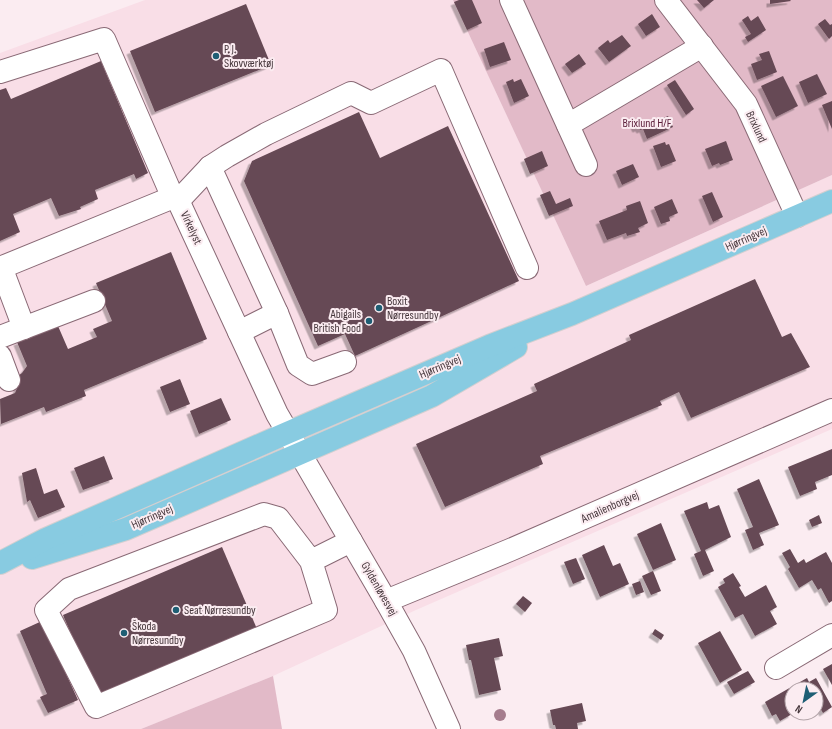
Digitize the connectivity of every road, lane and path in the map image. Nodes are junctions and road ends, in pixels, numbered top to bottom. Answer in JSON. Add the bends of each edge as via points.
{"nodes":[{"id":1,"x":511,"y":0,"type":"edge"},
{"id":2,"x":666,"y":0,"type":"edge"},
{"id":3,"x":702,"y":46,"type":"junction"},
{"id":4,"x":0,"y":72,"type":"edge"},
{"id":5,"x":568,"y":125,"type":"junction"},
{"id":6,"x":586,"y":165,"type":"dead end"},
{"id":7,"x":210,"y":167,"type":"junction"},
{"id":8,"x":176,"y":199,"type":"junction"},
{"id":9,"x":832,"y":201,"type":"edge"},
{"id":10,"x":797,"y":216,"type":"junction"},
{"id":11,"x":0,"y":267,"type":"edge"},
{"id":12,"x":527,"y":268,"type":"dead end"},
{"id":13,"x":94,"y":301,"type":"dead end"},
{"id":14,"x":277,"y":313,"type":"junction"},
{"id":15,"x":572,"y":314,"type":"junction"},
{"id":16,"x":24,"y":328,"type":"junction"},
{"id":17,"x":239,"y":332,"type":"junction"},
{"id":18,"x":0,"y":337,"type":"edge"},
{"id":19,"x":0,"y":356,"type":"edge"},
{"id":20,"x":344,"y":362,"type":"dead end"},
{"id":21,"x":9,"y":380,"type":"dead end"},
{"id":22,"x":832,"y":410,"type":"edge"},
{"id":23,"x":287,"y":433,"type":"junction"},
{"id":24,"x":300,"y":454,"type":"junction"},
{"id":25,"x":351,"y":542,"type":"junction"},
{"id":26,"x":311,"y":562,"type":"junction"},
{"id":27,"x":0,"y":563,"type":"edge"},
{"id":28,"x":0,"y":566,"type":"edge"},
{"id":29,"x":386,"y":601,"type":"junction"},
{"id":30,"x":832,"y":635,"type":"edge"},
{"id":31,"x":776,"y":668,"type":"dead end"},
{"id":32,"x":449,"y":729,"type":"edge"}],
"edges":[{"from":1,"to":5,"type":"street"},
{"from":2,"to":3,"type":"street","name":"Brixlund"},
{"from":3,"to":5,"type":"street"},
{"from":3,"to":10,"type":"street","name":"Brixlund","via":[[746,104]]},
{"from":4,"to":8,"type":"street","via":[[104,38]]},
{"from":5,"to":6,"type":"street"},
{"from":7,"to":8,"type":"street"},
{"from":7,"to":12,"type":"street","via":[[266,134],[351,93],[371,103],[441,70]]},
{"from":7,"to":14,"type":"street"},
{"from":8,"to":11,"type":"street","name":"Virkelyst"},
{"from":8,"to":17,"type":"street","name":"Virkelyst"},
{"from":9,"to":10,"type":"main road","name":"Hjørringvej"},
{"from":10,"to":15,"type":"main road","name":"Hjørringvej"},
{"from":11,"to":16,"type":"street"},
{"from":13,"to":16,"type":"street"},
{"from":14,"to":17,"type":"street"},
{"from":14,"to":20,"type":"street","via":[[298,365],[312,374]]},
{"from":15,"to":23,"type":"main road","name":"Hjørringvej","via":[[488,346]]},
{"from":15,"to":24,"type":"main road","name":"Hjørringvej","via":[[432,396]]},
{"from":16,"to":18,"type":"street"},
{"from":17,"to":23,"type":"street","name":"Virkelyst"},
{"from":19,"to":21,"type":"street"},
{"from":22,"to":29,"type":"street","name":"Amalienborgvej"},
{"from":23,"to":24,"type":"street"},
{"from":23,"to":27,"type":"main road","name":"Hjørringvej","via":[[46,539]]},
{"from":24,"to":25,"type":"street","name":"Gyldenløvesvej"},
{"from":24,"to":28,"type":"main road","name":"Hjørringvej","via":[[126,529]]},
{"from":25,"to":26,"type":"street"},
{"from":25,"to":29,"type":"street","name":"Gyldenløvesvej"},
{"from":26,"to":26,"type":"street","via":[[278,518],[264,514],[69,589],[46,610],[96,707],[326,610]]},
{"from":29,"to":32,"type":"street","name":"Gyldenløvesvej","via":[[414,651]]},
{"from":30,"to":31,"type":"street"}]}
